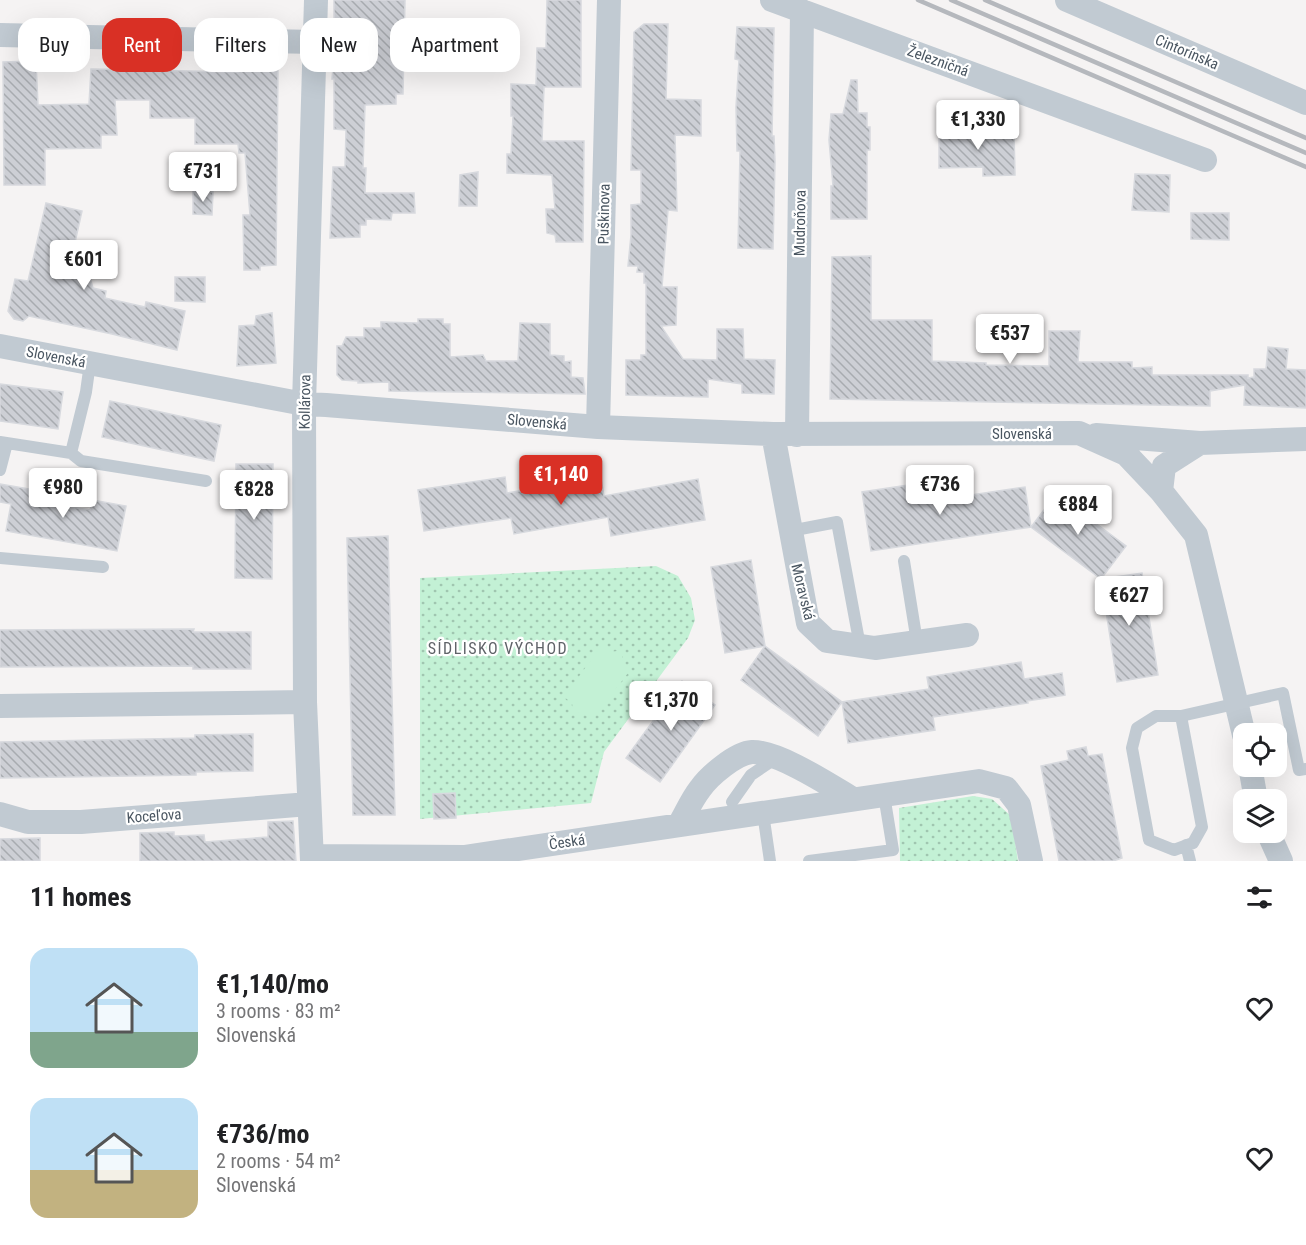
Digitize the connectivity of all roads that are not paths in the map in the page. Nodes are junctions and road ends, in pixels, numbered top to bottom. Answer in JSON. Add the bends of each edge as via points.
{"nodes":[{"id":1,"x":316,"y":0,"type":"edge"},
{"id":2,"x":609,"y":0,"type":"edge"},
{"id":3,"x":772,"y":0,"type":"edge"},
{"id":4,"x":1071,"y":1,"type":"edge"},
{"id":5,"x":802,"y":11,"type":"junction"},
{"id":6,"x":316,"y":18,"type":"edge"},
{"id":7,"x":0,"y":36,"type":"edge"},
{"id":8,"x":300,"y":42,"type":"edge"},
{"id":9,"x":314,"y":72,"type":"edge"},
{"id":10,"x":1306,"y":103,"type":"edge"},
{"id":11,"x":1205,"y":160,"type":"dead end"},
{"id":12,"x":0,"y":346,"type":"edge"},
{"id":13,"x":90,"y":363,"type":"junction"},
{"id":14,"x":304,"y":404,"type":"junction"},
{"id":15,"x":598,"y":427,"type":"junction"},
{"id":16,"x":1079,"y":433,"type":"junction"},
{"id":17,"x":785,"y":434,"type":"junction"},
{"id":18,"x":1306,"y":439,"type":"edge"},
{"id":19,"x":4,"y":442,"type":"edge"},
{"id":20,"x":1200,"y":443,"type":"junction"},
{"id":21,"x":71,"y":453,"type":"junction"},
{"id":22,"x":0,"y":470,"type":"edge"},
{"id":23,"x":206,"y":481,"type":"dead end"},
{"id":24,"x":1161,"y":491,"type":"junction"},
{"id":25,"x":790,"y":531,"type":"junction"},
{"id":26,"x":0,"y":558,"type":"edge"},
{"id":27,"x":904,"y":561,"type":"dead end"},
{"id":28,"x":103,"y":567,"type":"dead end"},
{"id":29,"x":967,"y":634,"type":"dead end"},
{"id":30,"x":917,"y":642,"type":"junction"},
{"id":31,"x":860,"y":646,"type":"junction"},
{"id":32,"x":305,"y":702,"type":"junction"},
{"id":33,"x":1238,"y":704,"type":"junction"},
{"id":34,"x":0,"y":706,"type":"edge"},
{"id":35,"x":1181,"y":716,"type":"junction"},
{"id":36,"x":1242,"y":723,"type":"edge"},
{"id":37,"x":776,"y":758,"type":"junction"},
{"id":38,"x":1306,"y":769,"type":"edge"},
{"id":39,"x":884,"y":795,"type":"junction"},
{"id":40,"x":853,"y":799,"type":"junction"},
{"id":41,"x":732,"y":802,"type":"dead end"},
{"id":42,"x":309,"y":804,"type":"junction"},
{"id":43,"x":763,"y":813,"type":"junction"},
{"id":44,"x":0,"y":814,"type":"edge"},
{"id":45,"x":679,"y":825,"type":"junction"},
{"id":46,"x":1273,"y":843,"type":"edge"},
{"id":47,"x":1186,"y":846,"type":"junction"},
{"id":48,"x":312,"y":859,"type":"edge"},
{"id":49,"x":770,"y":861,"type":"edge"},
{"id":50,"x":809,"y":861,"type":"edge"},
{"id":51,"x":1030,"y":861,"type":"edge"},
{"id":52,"x":1190,"y":861,"type":"edge"},
{"id":53,"x":1281,"y":861,"type":"edge"}],
"edges":[{"from":1,"to":6,"type":"street","name":"Kollárova"},
{"from":2,"to":15,"type":"street","name":"Puškinova"},
{"from":3,"to":5,"type":"street","name":"Železničná"},
{"from":4,"to":10,"type":"street","name":"Cintorínska"},
{"from":5,"to":11,"type":"street","name":"Železničná"},
{"from":5,"to":17,"type":"street","name":"Mudroňova"},
{"from":7,"to":8,"type":"street"},
{"from":9,"to":14,"type":"street","name":"Kollárova"},
{"from":12,"to":13,"type":"street","name":"Slovenská"},
{"from":13,"to":14,"type":"street","name":"Slovenská"},
{"from":13,"to":21,"type":"lane"},
{"from":14,"to":15,"type":"street","name":"Slovenská"},
{"from":14,"to":32,"type":"street","name":"Kollárova"},
{"from":15,"to":17,"type":"street","name":"Slovenská"},
{"from":16,"to":17,"type":"street","name":"Slovenská"},
{"from":16,"to":20,"type":"street","name":"Slovenská"},
{"from":16,"to":24,"type":"street","name":"Slovenská","via":[[1126,454]]},
{"from":17,"to":25,"type":"street","name":"Moravská"},
{"from":18,"to":20,"type":"street","name":"Slovenská"},
{"from":19,"to":21,"type":"lane"},
{"from":19,"to":22,"type":"lane"},
{"from":20,"to":24,"type":"street","via":[[1164,466]]},
{"from":21,"to":23,"type":"lane","via":[[81,461]]},
{"from":24,"to":33,"type":"street","name":"Slovenská","via":[[1196,535]]},
{"from":25,"to":31,"type":"street","name":"Moravská","via":[[808,623],[827,641]]},
{"from":25,"to":31,"type":"lane","via":[[837,522]]},
{"from":26,"to":28,"type":"lane"},
{"from":27,"to":30,"type":"lane"},
{"from":29,"to":30,"type":"street","name":"Moravská"},
{"from":30,"to":31,"type":"street","name":"Moravská","via":[[875,648]]},
{"from":32,"to":34,"type":"street"},
{"from":32,"to":42,"type":"street","name":"Kollárova"},
{"from":33,"to":35,"type":"lane"},
{"from":33,"to":36,"type":"street","name":"Slovenská"},
{"from":33,"to":38,"type":"lane","via":[[1283,693],[1299,770]]},
{"from":35,"to":47,"type":"lane","via":[[1202,827],[1193,843]]},
{"from":35,"to":47,"type":"lane","via":[[1156,716],[1137,728],[1132,748],[1149,840],[1174,850]]},
{"from":37,"to":40,"type":"street"},
{"from":37,"to":41,"type":"lane","via":[[751,775]]},
{"from":37,"to":45,"type":"street","via":[[752,752],[729,761],[700,788]]},
{"from":39,"to":40,"type":"street","name":"Česká"},
{"from":39,"to":50,"type":"lane","via":[[893,850]]},
{"from":39,"to":51,"type":"street","name":"Česká","via":[[979,781],[1006,788],[1019,805]]},
{"from":40,"to":43,"type":"street","name":"Česká"},
{"from":42,"to":44,"type":"street","name":"Koceľova","via":[[81,822],[28,822]]},
{"from":42,"to":48,"type":"street","name":"Kollárova"},
{"from":43,"to":45,"type":"street","name":"Česká"},
{"from":43,"to":49,"type":"lane"},
{"from":45,"to":48,"type":"street","name":"Česká","via":[[464,857]]},
{"from":46,"to":53,"type":"street"},
{"from":47,"to":52,"type":"lane"}]}
